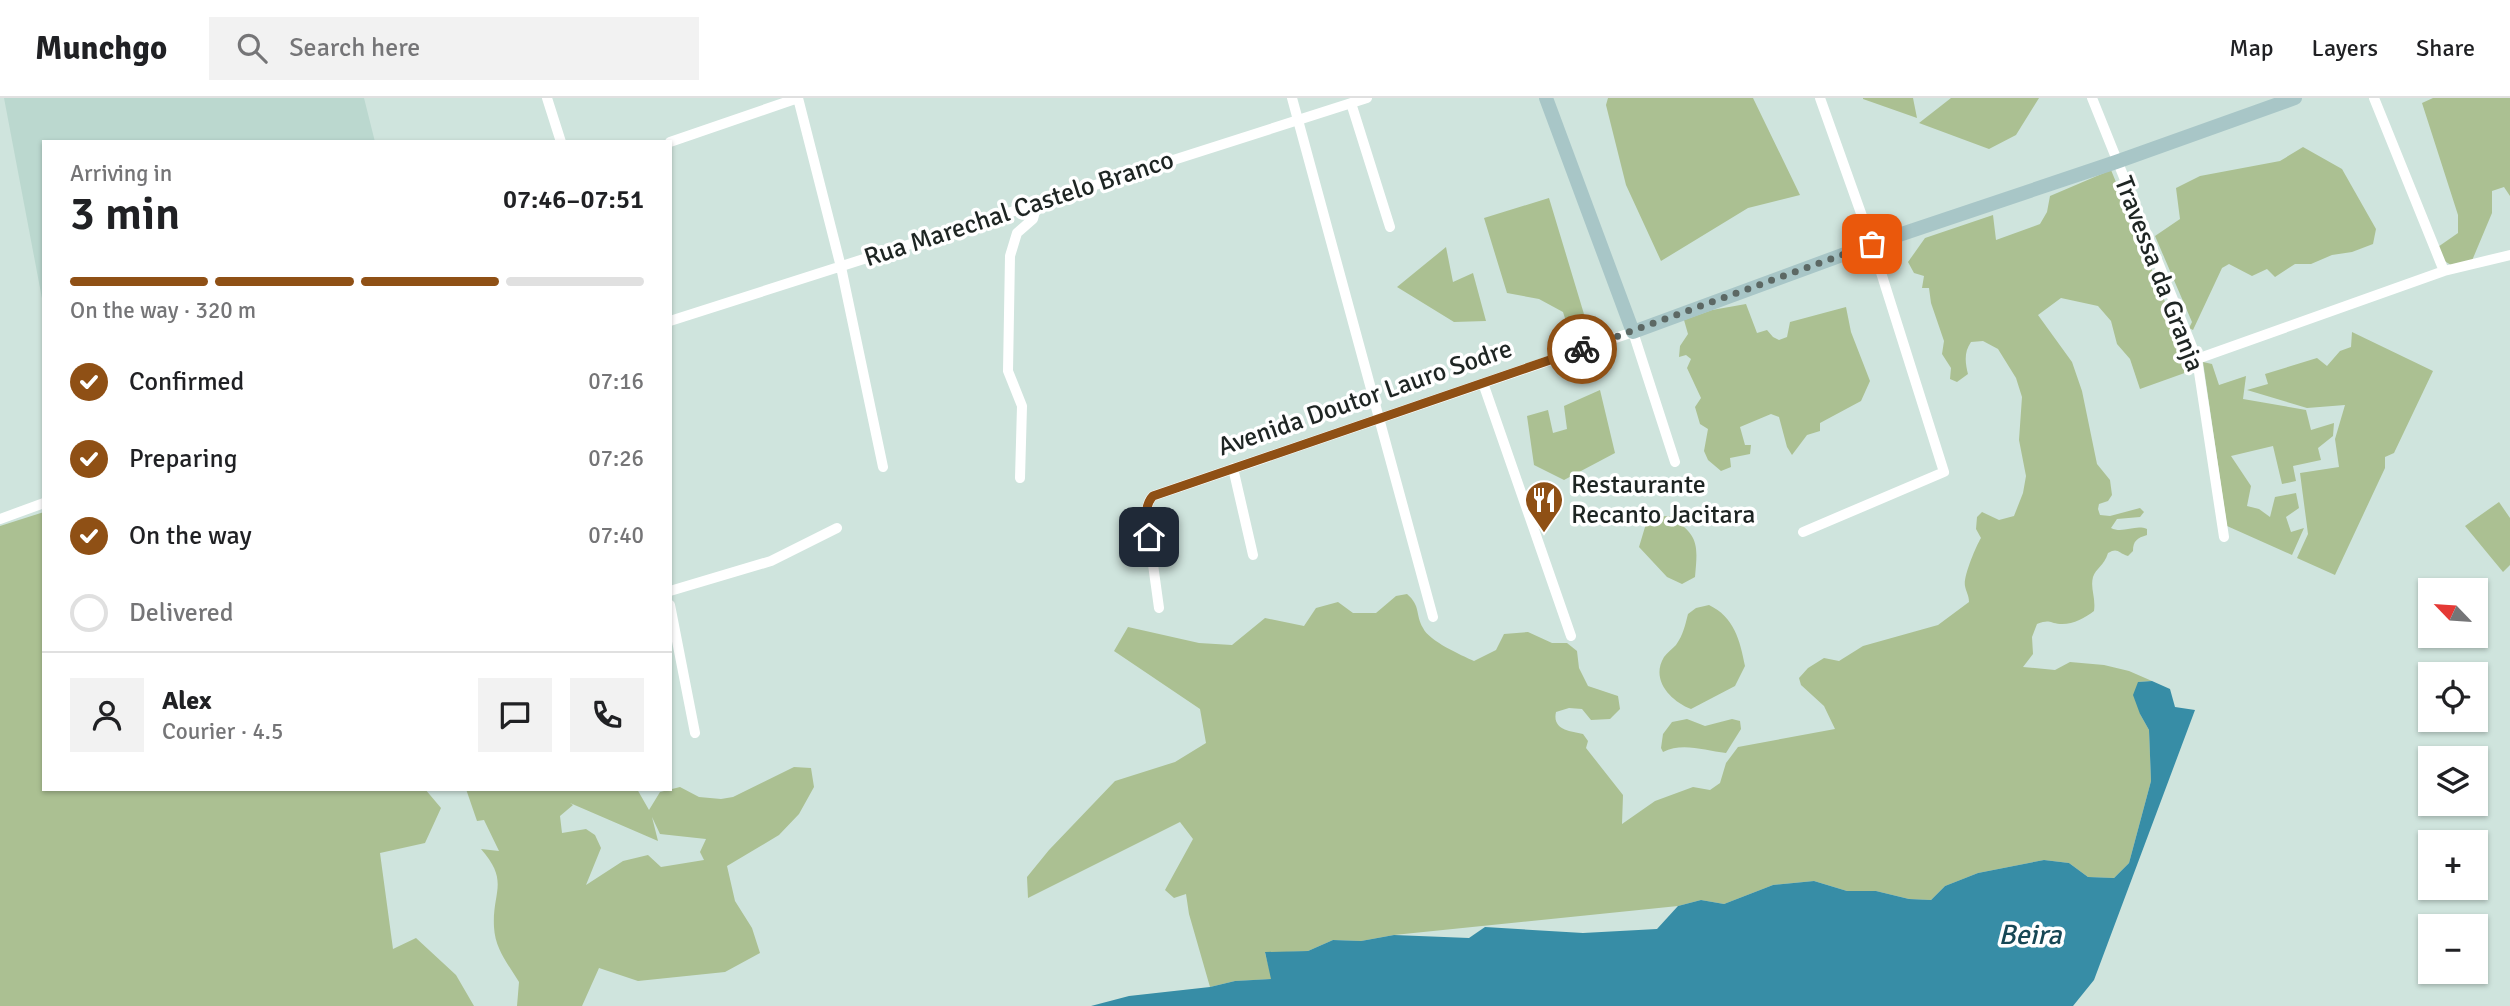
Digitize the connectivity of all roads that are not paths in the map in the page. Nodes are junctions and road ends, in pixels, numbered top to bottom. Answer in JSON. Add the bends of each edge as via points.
{"nodes":[{"id":1,"x":547,"y":98,"type":"edge"},
{"id":2,"x":798,"y":98,"type":"edge"},
{"id":3,"x":1292,"y":98,"type":"edge"},
{"id":4,"x":1367,"y":98,"type":"edge"},
{"id":5,"x":1545,"y":98,"type":"edge"},
{"id":6,"x":1820,"y":98,"type":"edge"},
{"id":7,"x":2092,"y":98,"type":"edge"},
{"id":8,"x":2295,"y":98,"type":"edge"},
{"id":9,"x":2374,"y":98,"type":"edge"},
{"id":10,"x":1351,"y":103,"type":"junction"},
{"id":11,"x":1297,"y":120,"type":"junction"},
{"id":12,"x":560,"y":140,"type":"edge"},
{"id":13,"x":672,"y":141,"type":"edge"},
{"id":14,"x":2116,"y":162,"type":"junction"},
{"id":15,"x":1037,"y":204,"type":"junction"},
{"id":16,"x":1390,"y":227,"type":"dead end"},
{"id":17,"x":1872,"y":244,"type":"junction"},
{"id":18,"x":2510,"y":255,"type":"edge"},
{"id":19,"x":841,"y":267,"type":"junction"},
{"id":20,"x":2444,"y":271,"type":"junction"},
{"id":21,"x":672,"y":320,"type":"edge"},
{"id":22,"x":1633,"y":332,"type":"junction"},
{"id":23,"x":2197,"y":359,"type":"junction"},
{"id":24,"x":1483,"y":383,"type":"junction"},
{"id":25,"x":1380,"y":418,"type":"junction"},
{"id":26,"x":1675,"y":462,"type":"dead end"},
{"id":27,"x":883,"y":467,"type":"dead end"},
{"id":28,"x":1233,"y":468,"type":"junction"},
{"id":29,"x":1020,"y":478,"type":"dead end"},
{"id":30,"x":42,"y":504,"type":"edge"},
{"id":31,"x":0,"y":519,"type":"edge"},
{"id":32,"x":837,"y":528,"type":"dead end"},
{"id":33,"x":1803,"y":532,"type":"dead end"},
{"id":34,"x":2224,"y":537,"type":"dead end"},
{"id":35,"x":1253,"y":555,"type":"dead end"},
{"id":36,"x":672,"y":590,"type":"edge"},
{"id":37,"x":1159,"y":608,"type":"dead end"},
{"id":38,"x":672,"y":615,"type":"edge"},
{"id":39,"x":1433,"y":617,"type":"dead end"},
{"id":40,"x":1571,"y":636,"type":"dead end"},
{"id":41,"x":695,"y":733,"type":"dead end"}],
"edges":[{"from":1,"to":12,"type":"street"},
{"from":2,"to":13,"type":"street"},
{"from":2,"to":19,"type":"street"},
{"from":3,"to":11,"type":"street"},
{"from":4,"to":10,"type":"street","name":"Rua Marechal Castelo Branco"},
{"from":5,"to":22,"type":"street"},
{"from":6,"to":17,"type":"street"},
{"from":7,"to":14,"type":"street","name":"Travessa da Granja"},
{"from":8,"to":14,"type":"street","name":"Avenida Doutor Lauro Sodre"},
{"from":9,"to":20,"type":"street"},
{"from":10,"to":11,"type":"street","name":"Rua Marechal Castelo Branco"},
{"from":10,"to":16,"type":"street"},
{"from":11,"to":15,"type":"street","name":"Rua Marechal Castelo Branco"},
{"from":11,"to":25,"type":"street"},
{"from":14,"to":17,"type":"street","name":"Avenida Doutor Lauro Sodre"},
{"from":14,"to":23,"type":"street","name":"Travessa da Granja"},
{"from":15,"to":19,"type":"street","name":"Rua Marechal Castelo Branco"},
{"from":15,"to":29,"type":"street","via":[[1032,219],[1017,233],[1010,256],[1007,371],[1022,406]]},
{"from":17,"to":22,"type":"street","name":"Avenida Doutor Lauro Sodre"},
{"from":17,"to":33,"type":"street","via":[[1944,472]]},
{"from":18,"to":20,"type":"street"},
{"from":19,"to":21,"type":"street","name":"Rua Marechal Castelo Branco"},
{"from":19,"to":27,"type":"street"},
{"from":20,"to":23,"type":"street"},
{"from":22,"to":24,"type":"street","name":"Avenida Doutor Lauro Sodre"},
{"from":22,"to":26,"type":"street"},
{"from":23,"to":34,"type":"street","name":"Travessa da Granja"},
{"from":24,"to":25,"type":"street","name":"Avenida Doutor Lauro Sodre"},
{"from":24,"to":40,"type":"street"},
{"from":25,"to":28,"type":"street","name":"Avenida Doutor Lauro Sodre"},
{"from":25,"to":39,"type":"street"},
{"from":28,"to":35,"type":"street"},
{"from":28,"to":37,"type":"street","name":"Avenida Doutor Lauro Sodre","via":[[1149,500],[1147,521]]},
{"from":30,"to":31,"type":"street"},
{"from":32,"to":36,"type":"street","via":[[771,561]]},
{"from":38,"to":41,"type":"street"}]}
